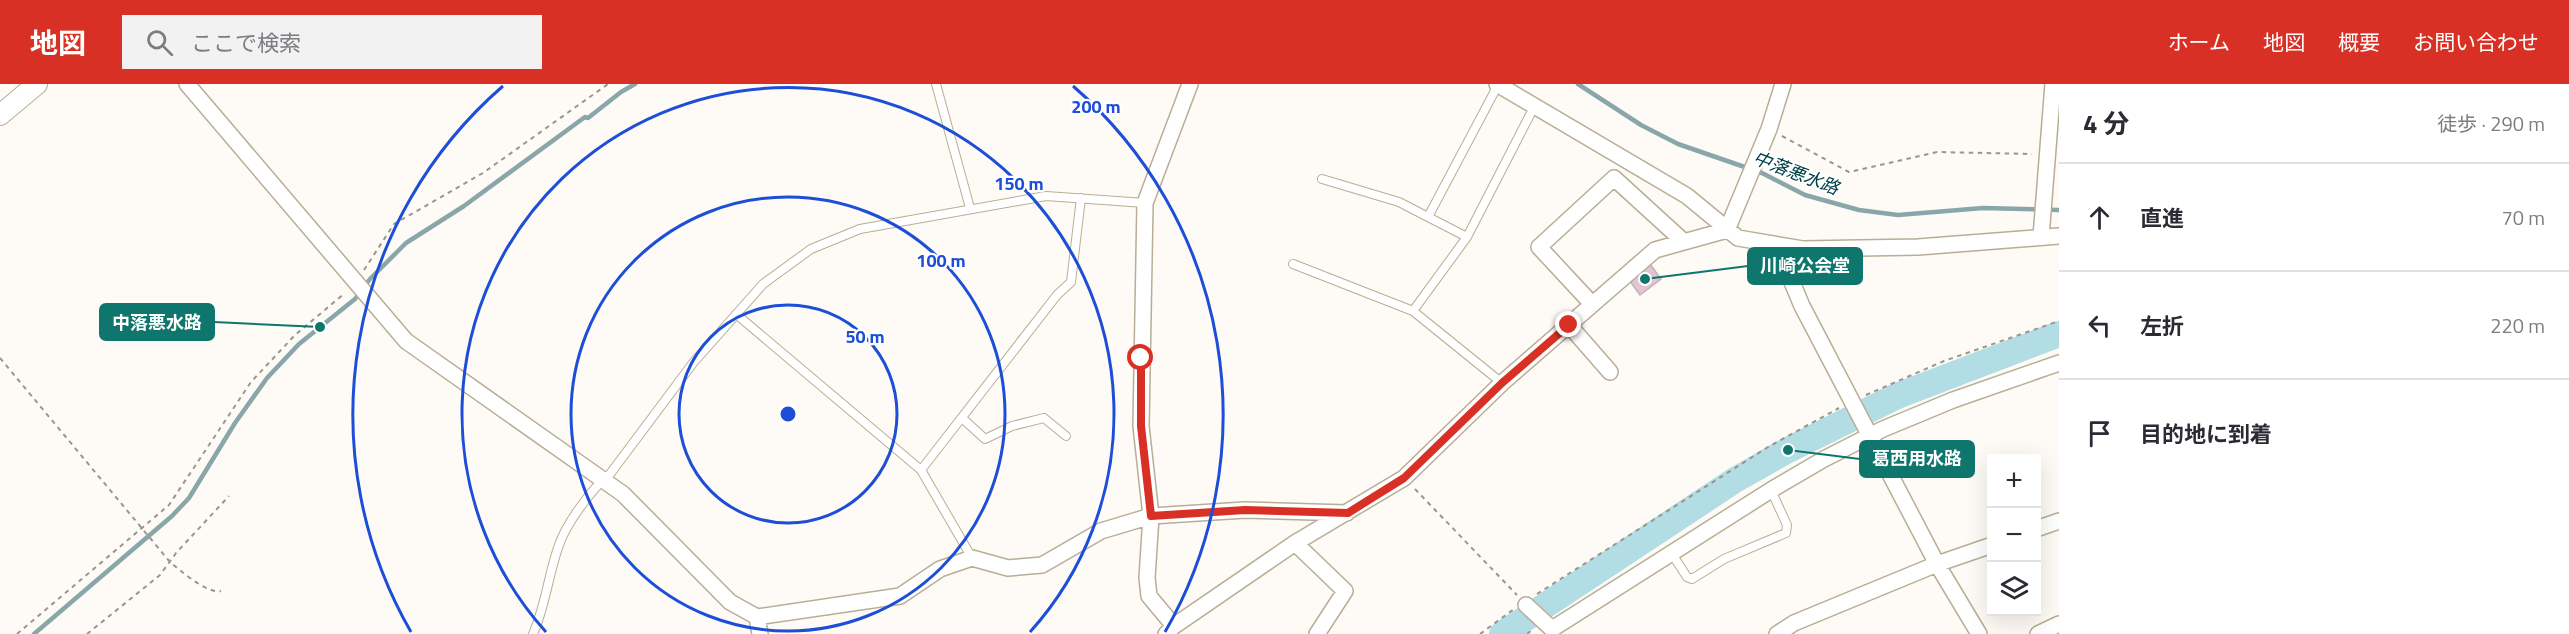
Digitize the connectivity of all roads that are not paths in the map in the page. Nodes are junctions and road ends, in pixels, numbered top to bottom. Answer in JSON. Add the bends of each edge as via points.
{"nodes":[{"id":1,"x":37,"y":84,"type":"edge"},
{"id":2,"x":187,"y":84,"type":"edge"},
{"id":3,"x":936,"y":84,"type":"edge"},
{"id":4,"x":1190,"y":84,"type":"edge"},
{"id":5,"x":1497,"y":84,"type":"edge"},
{"id":6,"x":1783,"y":84,"type":"edge"},
{"id":7,"x":2053,"y":84,"type":"edge"},
{"id":8,"x":1534,"y":107,"type":"junction"},
{"id":9,"x":0,"y":115,"type":"edge"},
{"id":10,"x":1322,"y":179,"type":"dead end"},
{"id":11,"x":1081,"y":198,"type":"junction"},
{"id":12,"x":1145,"y":203,"type":"junction"},
{"id":13,"x":970,"y":208,"type":"junction"},
{"id":14,"x":1428,"y":217,"type":"junction"},
{"id":15,"x":1727,"y":230,"type":"junction"},
{"id":16,"x":2059,"y":236,"type":"edge"},
{"id":17,"x":1467,"y":237,"type":"junction"},
{"id":18,"x":2041,"y":237,"type":"junction"},
{"id":19,"x":1683,"y":241,"type":"junction"},
{"id":20,"x":1787,"y":248,"type":"junction"},
{"id":21,"x":1293,"y":264,"type":"dead end"},
{"id":22,"x":1592,"y":304,"type":"junction"},
{"id":23,"x":1413,"y":311,"type":"junction"},
{"id":24,"x":736,"y":314,"type":"junction"},
{"id":25,"x":1569,"y":325,"type":"junction"},
{"id":26,"x":2059,"y":363,"type":"edge"},
{"id":27,"x":1610,"y":372,"type":"dead end"},
{"id":28,"x":1502,"y":383,"type":"junction"},
{"id":29,"x":962,"y":418,"type":"junction"},
{"id":30,"x":1867,"y":428,"type":"junction"},
{"id":31,"x":1066,"y":436,"type":"dead end"},
{"id":32,"x":921,"y":470,"type":"junction"},
{"id":33,"x":603,"y":480,"type":"junction"},
{"id":34,"x":1771,"y":490,"type":"junction"},
{"id":35,"x":1348,"y":513,"type":"junction"},
{"id":36,"x":1151,"y":516,"type":"junction"},
{"id":37,"x":2059,"y":521,"type":"edge"},
{"id":38,"x":2041,"y":528,"type":"edge"},
{"id":39,"x":1295,"y":543,"type":"junction"},
{"id":40,"x":1987,"y":547,"type":"edge"},
{"id":41,"x":1671,"y":554,"type":"junction"},
{"id":42,"x":972,"y":558,"type":"junction"},
{"id":43,"x":1937,"y":564,"type":"junction"},
{"id":44,"x":1525,"y":603,"type":"road end"},
{"id":45,"x":758,"y":617,"type":"junction"},
{"id":46,"x":2059,"y":624,"type":"edge"},
{"id":47,"x":1170,"y":630,"type":"edge"},
{"id":48,"x":1555,"y":632,"type":"edge"},
{"id":49,"x":533,"y":634,"type":"edge"},
{"id":50,"x":760,"y":634,"type":"edge"},
{"id":51,"x":1317,"y":634,"type":"edge"},
{"id":52,"x":1777,"y":634,"type":"edge"},
{"id":53,"x":1979,"y":634,"type":"edge"},
{"id":54,"x":2038,"y":634,"type":"edge"}],
"edges":[{"from":1,"to":9,"type":"street"},
{"from":2,"to":33,"type":"street","via":[[406,341]]},
{"from":3,"to":13,"type":"lane"},
{"from":4,"to":12,"type":"street"},
{"from":5,"to":8,"type":"street"},
{"from":5,"to":14,"type":"lane"},
{"from":6,"to":15,"type":"street","via":[[1769,129]]},
{"from":7,"to":18,"type":"street"},
{"from":8,"to":15,"type":"street","via":[[1687,196]]},
{"from":8,"to":17,"type":"lane"},
{"from":10,"to":14,"type":"lane","via":[[1399,202]]},
{"from":11,"to":12,"type":"lane"},
{"from":11,"to":13,"type":"lane","via":[[1046,196]]},
{"from":11,"to":29,"type":"lane","via":[[1071,282]]},
{"from":12,"to":36,"type":"street","via":[[1141,426]]},
{"from":13,"to":24,"type":"lane","via":[[860,229],[811,249],[763,284]]},
{"from":14,"to":17,"type":"lane"},
{"from":15,"to":19,"type":"street"},
{"from":15,"to":20,"type":"street","via":[[1738,238]]},
{"from":16,"to":18,"type":"street"},
{"from":17,"to":23,"type":"lane"},
{"from":18,"to":20,"type":"street","via":[[1918,247]]},
{"from":19,"to":22,"type":"street","via":[[1655,250]]},
{"from":19,"to":22,"type":"street","via":[[1614,178],[1539,247]]},
{"from":20,"to":30,"type":"street","via":[[1789,275]]},
{"from":21,"to":23,"type":"lane"},
{"from":22,"to":25,"type":"street"},
{"from":23,"to":28,"type":"lane"},
{"from":24,"to":32,"type":"lane"},
{"from":24,"to":33,"type":"lane"},
{"from":25,"to":27,"type":"street"},
{"from":25,"to":28,"type":"street"},
{"from":26,"to":30,"type":"street"},
{"from":28,"to":35,"type":"street","via":[[1404,478]]},
{"from":29,"to":31,"type":"lane","via":[[985,439],[1012,426],[1044,418]]},
{"from":29,"to":32,"type":"lane"},
{"from":30,"to":34,"type":"street"},
{"from":30,"to":43,"type":"street"},
{"from":32,"to":42,"type":"lane"},
{"from":33,"to":45,"type":"street","via":[[623,494],[730,602]]},
{"from":33,"to":49,"type":"lane","via":[[560,542]]},
{"from":34,"to":41,"type":"street"},
{"from":34,"to":41,"type":"lane","via":[[1787,525],[1786,533],[1724,559],[1692,579]]},
{"from":35,"to":36,"type":"street","via":[[1245,510]]},
{"from":35,"to":39,"type":"street"},
{"from":36,"to":42,"type":"street","via":[[1101,531],[1042,565],[1008,568]]},
{"from":36,"to":47,"type":"street","via":[[1149,596]]},
{"from":37,"to":38,"type":"street"},
{"from":39,"to":47,"type":"street"},
{"from":39,"to":51,"type":"street","via":[[1345,591]]},
{"from":40,"to":43,"type":"street"},
{"from":41,"to":48,"type":"street"},
{"from":42,"to":45,"type":"street","via":[[940,569],[900,596]]},
{"from":43,"to":52,"type":"street","via":[[1794,623]]},
{"from":43,"to":53,"type":"street"},
{"from":44,"to":48,"type":"street"},
{"from":45,"to":50,"type":"street"},
{"from":46,"to":54,"type":"street"}]}
